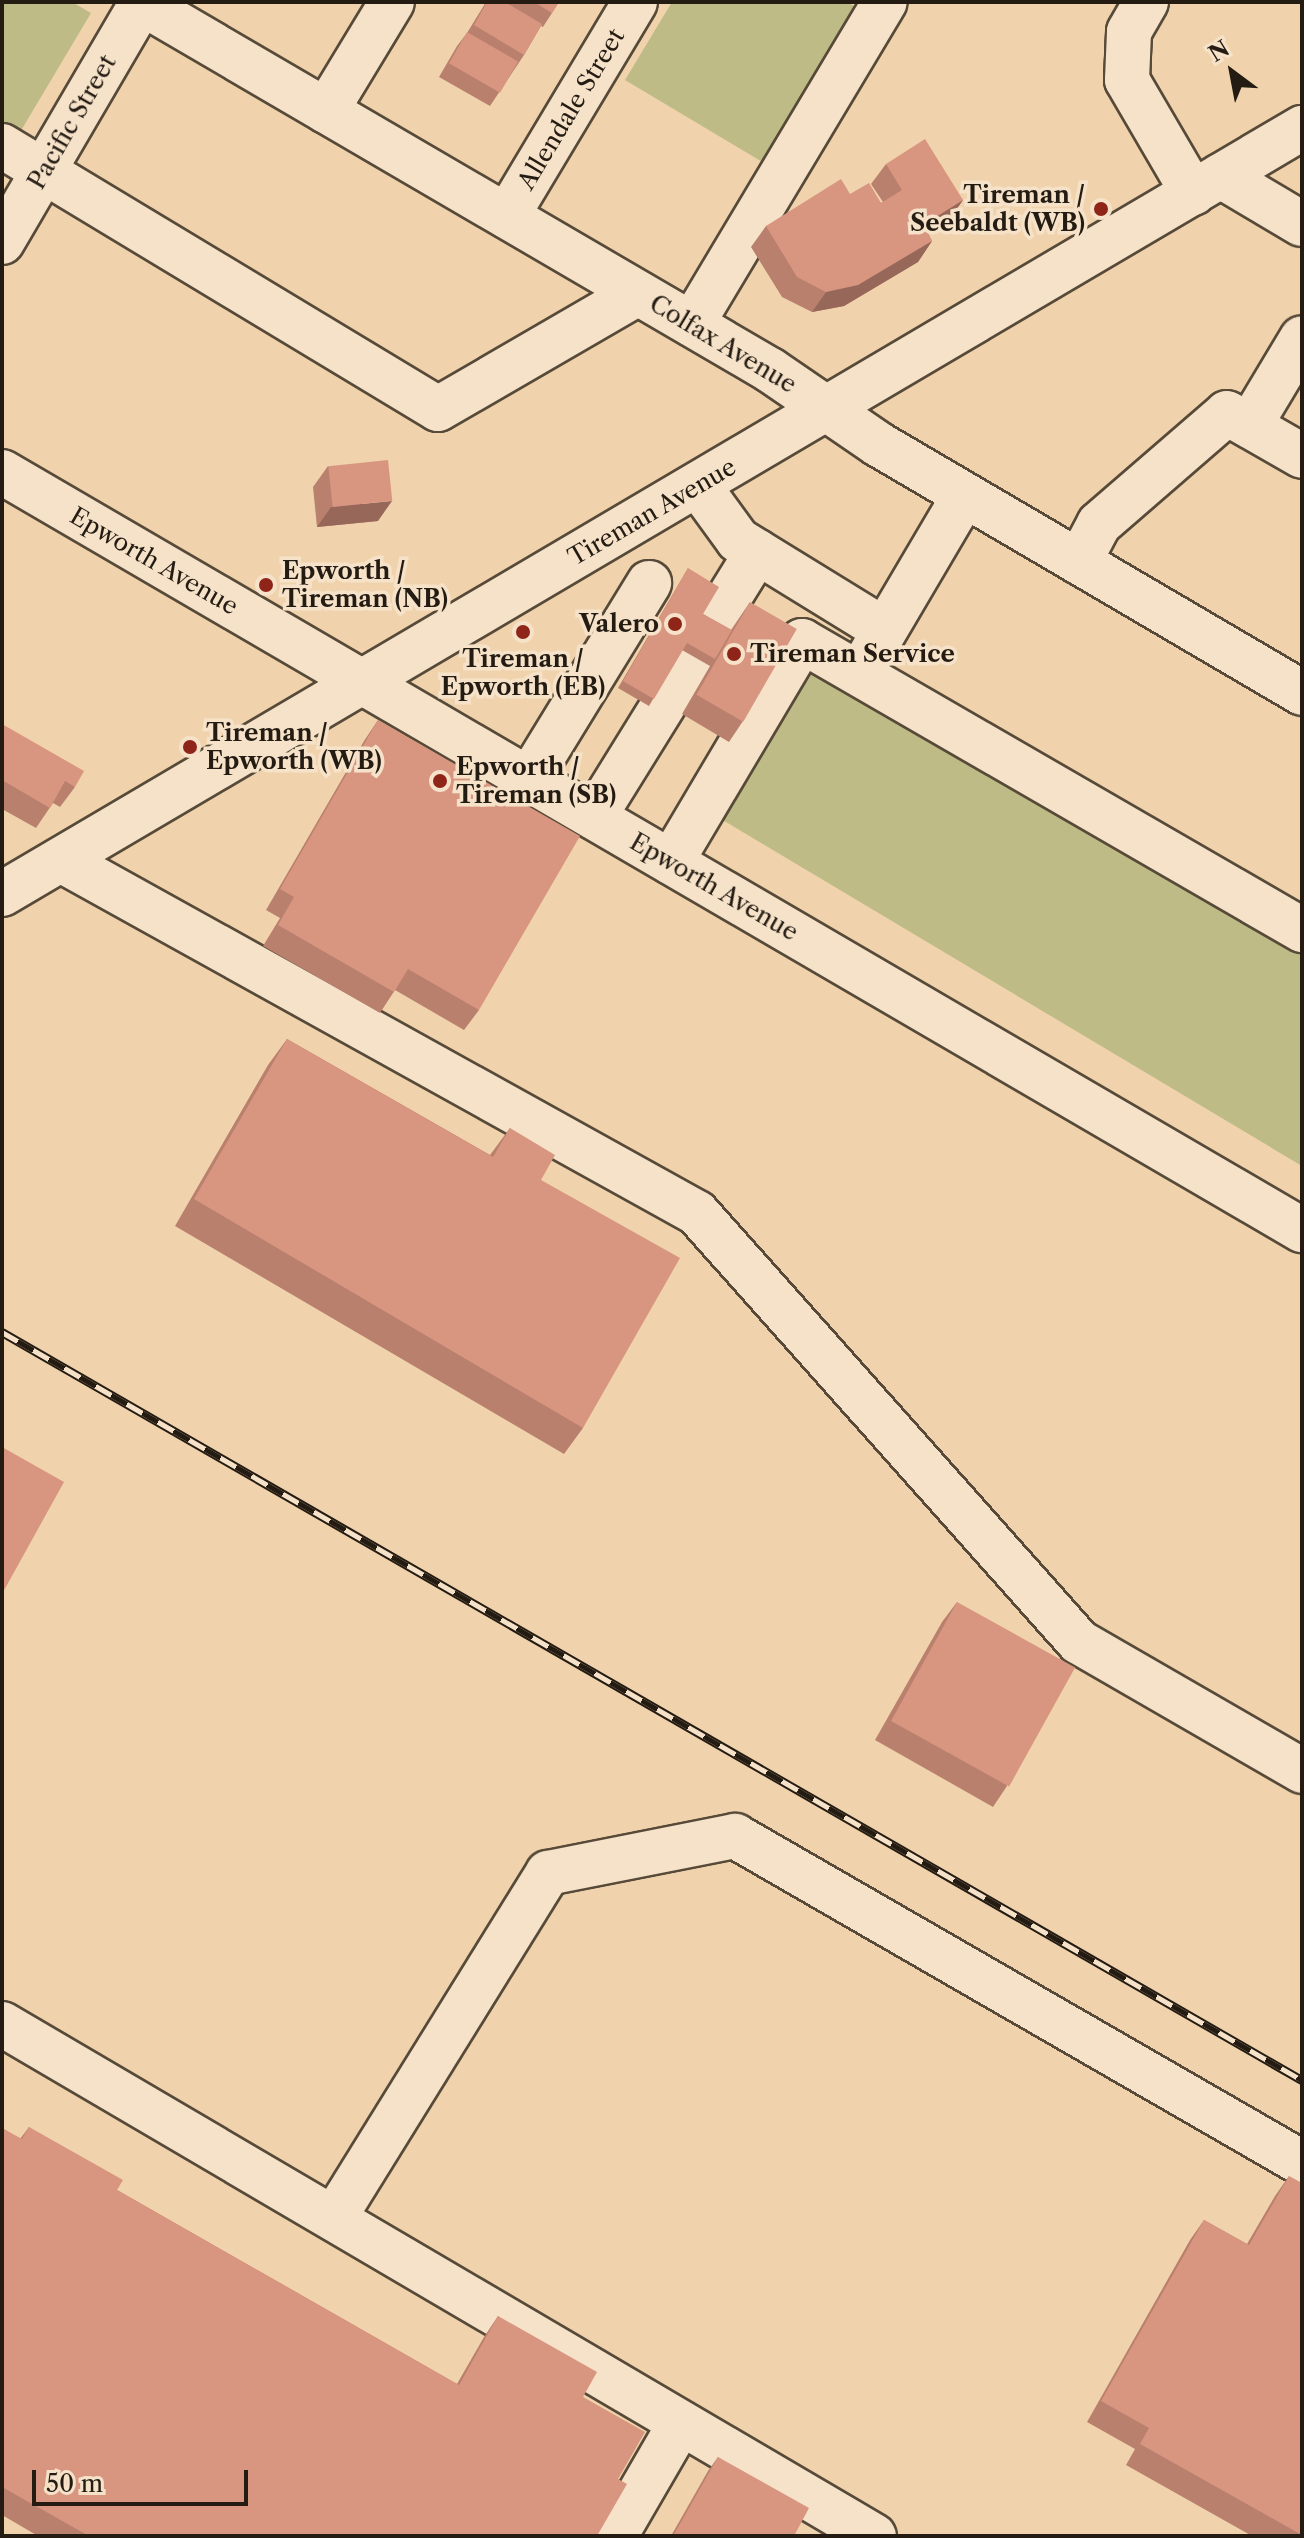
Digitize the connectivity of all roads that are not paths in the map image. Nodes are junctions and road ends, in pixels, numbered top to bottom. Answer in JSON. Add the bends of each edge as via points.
{"nodes":[{"id":1,"x":141,"y":2,"type":"edge"},
{"id":2,"x":392,"y":2,"type":"edge"},
{"id":3,"x":635,"y":2,"type":"edge"},
{"id":4,"x":885,"y":2,"type":"edge"},
{"id":5,"x":1146,"y":2,"type":"edge"},
{"id":6,"x":326,"y":111,"type":"junction"},
{"id":7,"x":1302,"y":128,"type":"edge"},
{"id":8,"x":2,"y":146,"type":"edge"},
{"id":9,"x":44,"y":170,"type":"junction"},
{"id":10,"x":1207,"y":185,"type":"junction"},
{"id":11,"x":507,"y":216,"type":"junction"},
{"id":12,"x":1302,"y":224,"type":"edge"},
{"id":13,"x":2,"y":242,"type":"edge"},
{"id":14,"x":638,"y":293,"type":"junction"},
{"id":15,"x":692,"y":324,"type":"junction"},
{"id":16,"x":1302,"y":338,"type":"edge"},
{"id":17,"x":827,"y":409,"type":"junction"},
{"id":18,"x":1250,"y":425,"type":"junction"},
{"id":19,"x":1302,"y":456,"type":"edge"},
{"id":20,"x":2,"y":472,"type":"edge"},
{"id":21,"x":698,"y":485,"type":"junction"},
{"id":22,"x":964,"y":496,"type":"junction"},
{"id":23,"x":617,"y":533,"type":"junction"},
{"id":24,"x":757,"y":552,"type":"junction"},
{"id":25,"x":1079,"y":562,"type":"junction"},
{"id":26,"x":873,"y":623,"type":"dead end"},
{"id":27,"x":662,"y":643,"type":"junction"},
{"id":28,"x":860,"y":672,"type":"junction"},
{"id":29,"x":362,"y":682,"type":"junction"},
{"id":30,"x":1302,"y":693,"type":"edge"},
{"id":31,"x":529,"y":779,"type":"junction"},
{"id":32,"x":594,"y":817,"type":"junction"},
{"id":33,"x":61,"y":860,"type":"junction"},
{"id":34,"x":671,"y":862,"type":"junction"},
{"id":35,"x":2,"y":894,"type":"edge"},
{"id":36,"x":1302,"y":930,"type":"edge"},
{"id":37,"x":1302,"y":1230,"type":"edge"},
{"id":38,"x":1302,"y":1771,"type":"edge"},
{"id":39,"x":2,"y":2024,"type":"edge"},
{"id":40,"x":1302,"y":2163,"type":"edge"},
{"id":41,"x":334,"y":2218,"type":"junction"},
{"id":42,"x":680,"y":2424,"type":"junction"},
{"id":43,"x":615,"y":2536,"type":"edge"},
{"id":44,"x":874,"y":2536,"type":"edge"}],
"edges":[{"from":1,"to":6,"type":"street","name":"Colfax Avenue"},
{"from":1,"to":9,"type":"street","name":"Pacific Street"},
{"from":2,"to":6,"type":"street"},
{"from":3,"to":11,"type":"street","name":"Allendale Street"},
{"from":4,"to":15,"type":"street"},
{"from":5,"to":10,"type":"street","via":[[1129,32],[1127,80]]},
{"from":6,"to":11,"type":"street","name":"Colfax Avenue"},
{"from":7,"to":10,"type":"street","name":"Tireman Avenue"},
{"from":8,"to":9,"type":"street"},
{"from":9,"to":13,"type":"street","name":"Pacific Street"},
{"from":9,"to":14,"type":"street","via":[[438,409]]},
{"from":10,"to":12,"type":"street"},
{"from":10,"to":17,"type":"street","name":"Tireman Avenue"},
{"from":11,"to":14,"type":"street","name":"Colfax Avenue"},
{"from":14,"to":15,"type":"street","name":"Colfax Avenue"},
{"from":15,"to":17,"type":"street","name":"Colfax Avenue"},
{"from":16,"to":18,"type":"street"},
{"from":17,"to":21,"type":"street","name":"Tireman Avenue"},
{"from":17,"to":22,"type":"street","name":"Colfax Avenue"},
{"from":18,"to":19,"type":"street"},
{"from":18,"to":25,"type":"street","via":[[1227,413],[1099,524]]},
{"from":20,"to":29,"type":"street","name":"Epworth Avenue"},
{"from":21,"to":23,"type":"street","name":"Tireman Avenue"},
{"from":21,"to":24,"type":"street","via":[[738,540]]},
{"from":22,"to":25,"type":"street","name":"Colfax Avenue"},
{"from":22,"to":28,"type":"street"},
{"from":23,"to":27,"type":"street"},
{"from":23,"to":29,"type":"street","name":"Tireman Avenue"},
{"from":24,"to":26,"type":"street"},
{"from":24,"to":27,"type":"street"},
{"from":25,"to":30,"type":"street","name":"Colfax Avenue"},
{"from":27,"to":31,"type":"street"},
{"from":27,"to":32,"type":"street"},
{"from":28,"to":34,"type":"street","via":[[802,641]]},
{"from":28,"to":36,"type":"street"},
{"from":29,"to":31,"type":"street","name":"Epworth Avenue"},
{"from":29,"to":33,"type":"street","name":"Tireman Avenue"},
{"from":31,"to":32,"type":"street","name":"Epworth Avenue"},
{"from":32,"to":34,"type":"street","name":"Epworth Avenue"},
{"from":33,"to":35,"type":"street","name":"Tireman Avenue"},
{"from":33,"to":38,"type":"street","via":[[697,1213],[1079,1642]]},
{"from":34,"to":37,"type":"street","name":"Epworth Avenue"},
{"from":39,"to":41,"type":"street"},
{"from":40,"to":41,"type":"street","via":[[735,1836],[548,1873]]},
{"from":41,"to":42,"type":"street"},
{"from":42,"to":43,"type":"street"},
{"from":42,"to":44,"type":"street"}]}
